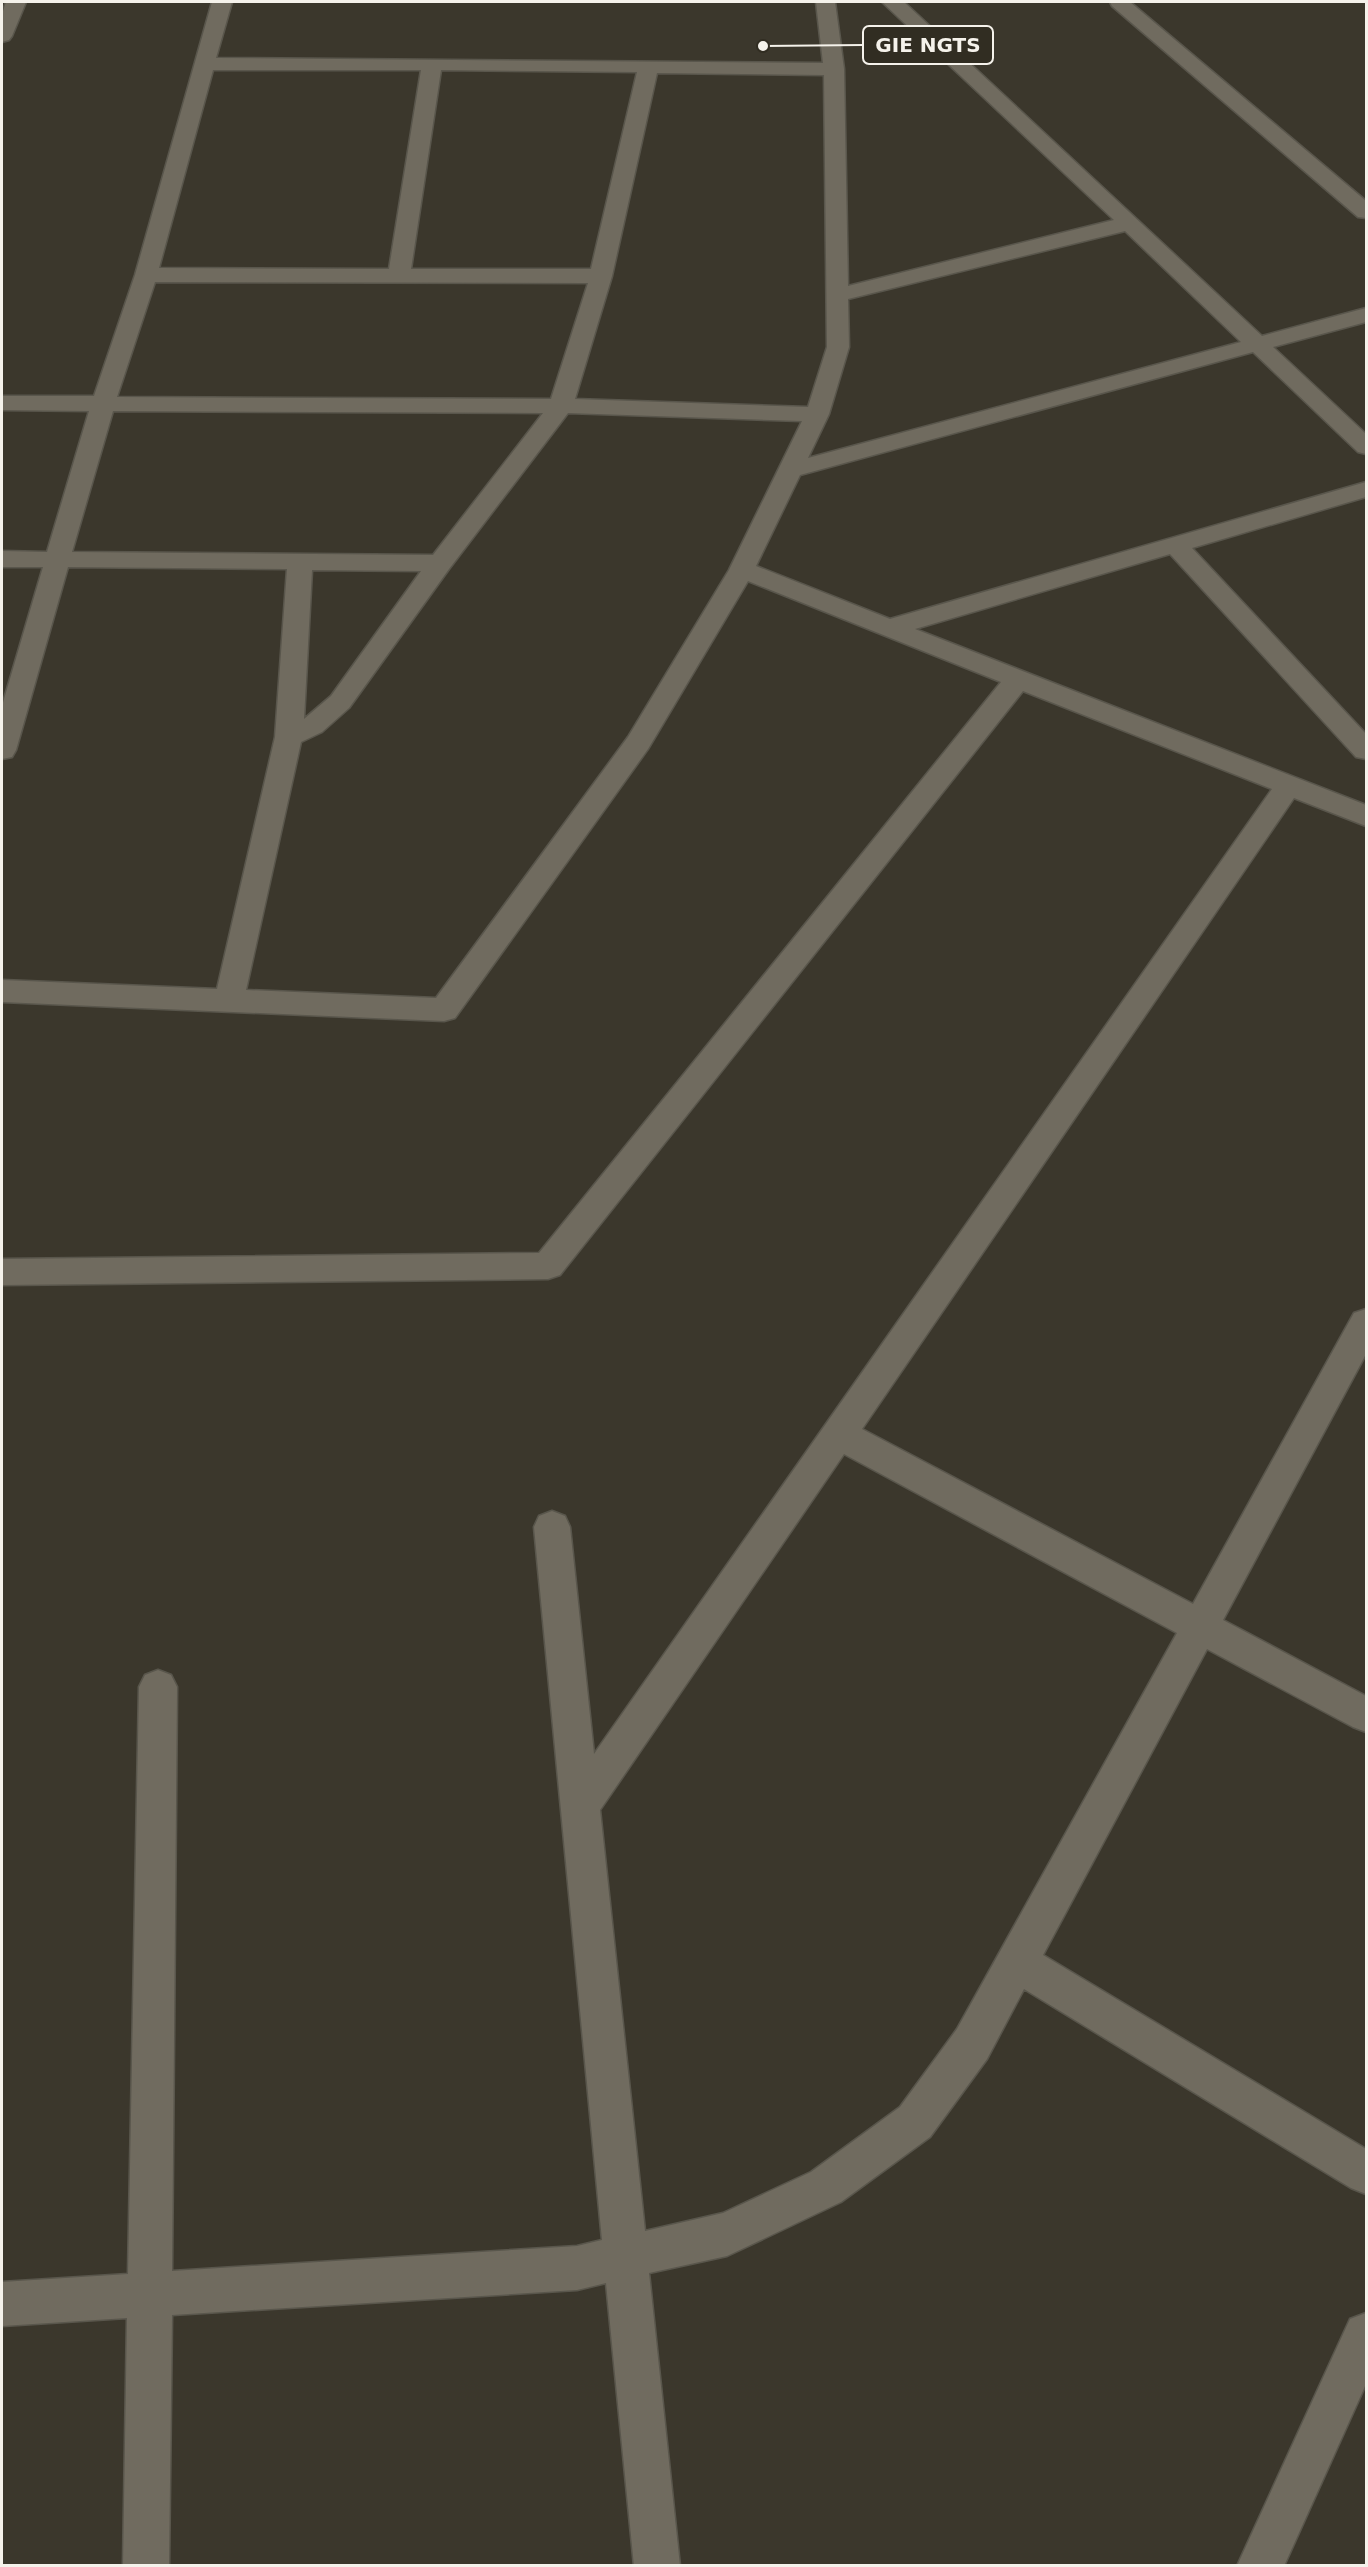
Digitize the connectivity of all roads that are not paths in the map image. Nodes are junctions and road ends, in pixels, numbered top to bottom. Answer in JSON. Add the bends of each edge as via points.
{"nodes":[{"id":1,"x":16,"y":2,"type":"edge"},
{"id":2,"x":222,"y":2,"type":"edge"},
{"id":3,"x":826,"y":2,"type":"edge"},
{"id":4,"x":892,"y":2,"type":"edge"},
{"id":5,"x":1119,"y":2,"type":"edge"},
{"id":6,"x":2,"y":36,"type":"edge"},
{"id":7,"x":203,"y":64,"type":"junction"},
{"id":8,"x":432,"y":64,"type":"junction"},
{"id":9,"x":648,"y":67,"type":"junction"},
{"id":10,"x":834,"y":69,"type":"junction"},
{"id":11,"x":1366,"y":212,"type":"edge"},
{"id":12,"x":1130,"y":223,"type":"junction"},
{"id":13,"x":146,"y":275,"type":"junction"},
{"id":14,"x":399,"y":275,"type":"junction"},
{"id":15,"x":601,"y":276,"type":"junction"},
{"id":16,"x":837,"y":295,"type":"junction"},
{"id":17,"x":1366,"y":315,"type":"edge"},
{"id":18,"x":1257,"y":344,"type":"junction"},
{"id":19,"x":2,"y":403,"type":"edge"},
{"id":20,"x":103,"y":403,"type":"junction"},
{"id":21,"x":561,"y":406,"type":"junction"},
{"id":22,"x":817,"y":414,"type":"junction"},
{"id":23,"x":1366,"y":447,"type":"edge"},
{"id":24,"x":790,"y":470,"type":"junction"},
{"id":25,"x":1366,"y":489,"type":"edge"},
{"id":26,"x":1175,"y":545,"type":"junction"},
{"id":27,"x":2,"y":559,"type":"edge"},
{"id":28,"x":57,"y":560,"type":"junction"},
{"id":29,"x":300,"y":561,"type":"junction"},
{"id":30,"x":440,"y":563,"type":"junction"},
{"id":31,"x":742,"y":570,"type":"junction"},
{"id":32,"x":889,"y":628,"type":"junction"},
{"id":33,"x":1018,"y":679,"type":"junction"},
{"id":34,"x":289,"y":737,"type":"junction"},
{"id":35,"x":3,"y":742,"type":"edge"},
{"id":36,"x":1366,"y":750,"type":"edge"},
{"id":37,"x":1288,"y":785,"type":"junction"},
{"id":38,"x":1366,"y":816,"type":"edge"},
{"id":39,"x":2,"y":991,"type":"edge"},
{"id":40,"x":229,"y":1000,"type":"junction"},
{"id":41,"x":2,"y":1272,"type":"edge"},
{"id":42,"x":1366,"y":1323,"type":"edge"},
{"id":43,"x":838,"y":1433,"type":"junction"},
{"id":44,"x":552,"y":1527,"type":"dead end"},
{"id":45,"x":1200,"y":1626,"type":"junction"},
{"id":46,"x":158,"y":1686,"type":"dead end"},
{"id":47,"x":1366,"y":1715,"type":"edge"},
{"id":48,"x":580,"y":1806,"type":"junction"},
{"id":49,"x":1017,"y":1962,"type":"junction"},
{"id":50,"x":1366,"y":2173,"type":"edge"},
{"id":51,"x":626,"y":2257,"type":"junction"},
{"id":52,"x":149,"y":2295,"type":"junction"},
{"id":53,"x":2,"y":2304,"type":"edge"},
{"id":54,"x":1366,"y":2335,"type":"edge"},
{"id":55,"x":146,"y":2565,"type":"edge"},
{"id":56,"x":657,"y":2565,"type":"edge"},
{"id":57,"x":1260,"y":2565,"type":"edge"}],
"edges":[{"from":1,"to":6,"type":"street"},
{"from":2,"to":7,"type":"street"},
{"from":3,"to":10,"type":"street"},
{"from":4,"to":12,"type":"street"},
{"from":5,"to":11,"type":"street"},
{"from":7,"to":8,"type":"street"},
{"from":7,"to":13,"type":"street"},
{"from":8,"to":9,"type":"street"},
{"from":8,"to":14,"type":"street"},
{"from":9,"to":10,"type":"street"},
{"from":9,"to":15,"type":"street"},
{"from":10,"to":16,"type":"street"},
{"from":12,"to":16,"type":"street"},
{"from":12,"to":18,"type":"street"},
{"from":13,"to":14,"type":"street"},
{"from":13,"to":20,"type":"street"},
{"from":14,"to":15,"type":"street"},
{"from":15,"to":21,"type":"street"},
{"from":16,"to":22,"type":"street","via":[[838,346]]},
{"from":17,"to":18,"type":"street"},
{"from":18,"to":23,"type":"street"},
{"from":18,"to":24,"type":"street"},
{"from":19,"to":20,"type":"street"},
{"from":20,"to":21,"type":"street"},
{"from":20,"to":28,"type":"street"},
{"from":21,"to":22,"type":"street"},
{"from":21,"to":30,"type":"street"},
{"from":22,"to":24,"type":"street"},
{"from":24,"to":31,"type":"street"},
{"from":25,"to":26,"type":"street"},
{"from":26,"to":32,"type":"street"},
{"from":26,"to":36,"type":"street"},
{"from":27,"to":28,"type":"street"},
{"from":28,"to":29,"type":"street"},
{"from":28,"to":35,"type":"street"},
{"from":29,"to":30,"type":"street"},
{"from":29,"to":34,"type":"street"},
{"from":30,"to":34,"type":"street","via":[[340,702],[312,726]]},
{"from":31,"to":32,"type":"street"},
{"from":31,"to":40,"type":"street","via":[[638,743],[444,1010]]},
{"from":32,"to":33,"type":"street"},
{"from":33,"to":37,"type":"street"},
{"from":33,"to":41,"type":"street","via":[[548,1266]]},
{"from":34,"to":40,"type":"street"},
{"from":37,"to":38,"type":"street"},
{"from":37,"to":43,"type":"street"},
{"from":39,"to":40,"type":"street"},
{"from":42,"to":45,"type":"street"},
{"from":43,"to":45,"type":"street"},
{"from":43,"to":48,"type":"street"},
{"from":44,"to":48,"type":"street"},
{"from":45,"to":47,"type":"street"},
{"from":45,"to":49,"type":"street"},
{"from":46,"to":52,"type":"street"},
{"from":48,"to":51,"type":"street"},
{"from":49,"to":50,"type":"street"},
{"from":49,"to":51,"type":"street","via":[[972,2044],[915,2122],[826,2187],[728,2234]]},
{"from":51,"to":52,"type":"street","via":[[577,2268]]},
{"from":51,"to":56,"type":"street"},
{"from":52,"to":53,"type":"street"},
{"from":52,"to":55,"type":"street"},
{"from":54,"to":57,"type":"street"}]}
